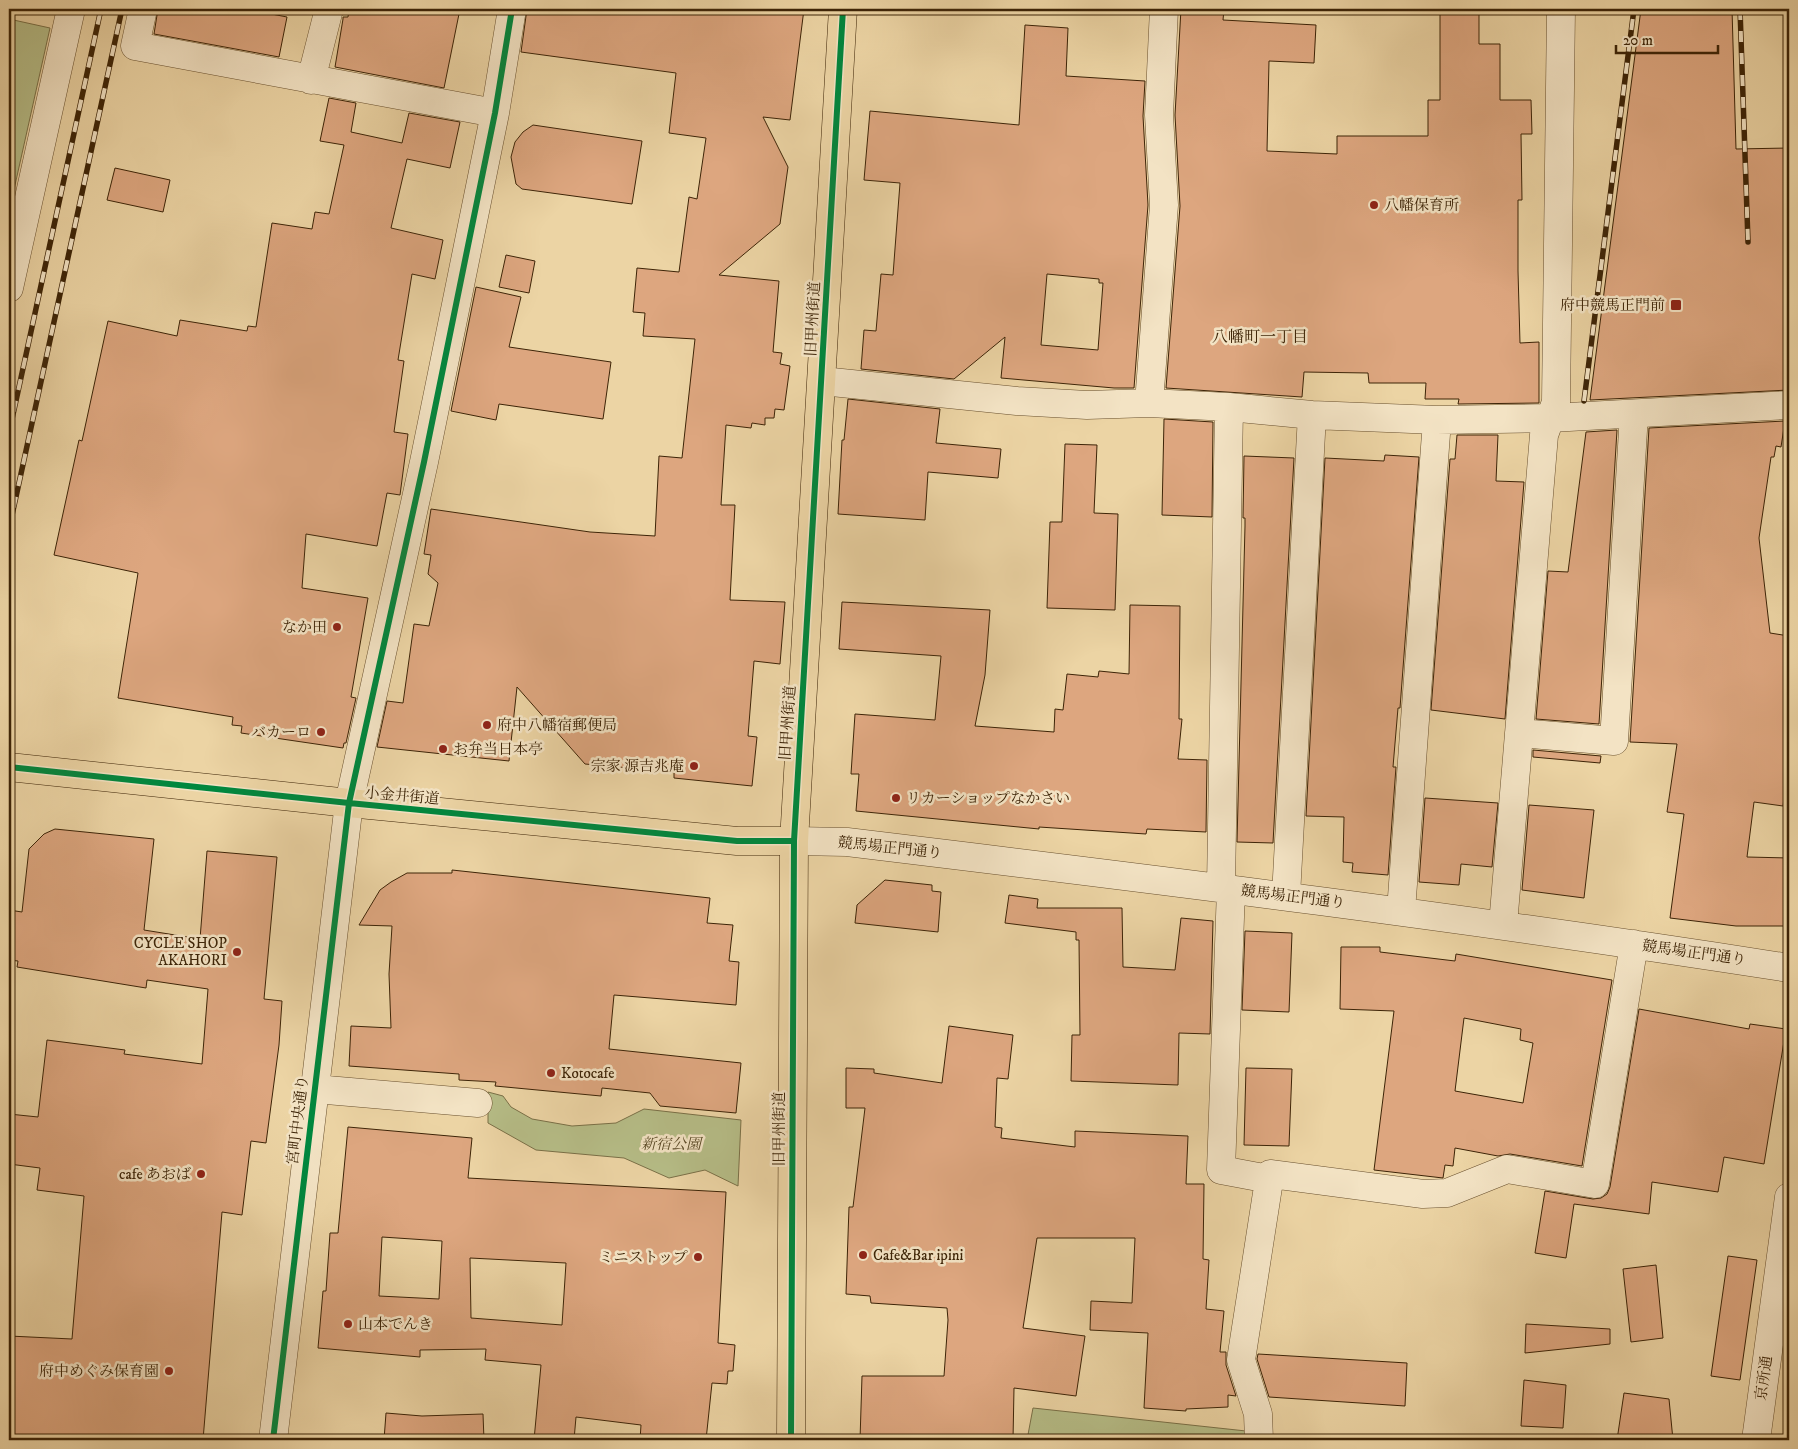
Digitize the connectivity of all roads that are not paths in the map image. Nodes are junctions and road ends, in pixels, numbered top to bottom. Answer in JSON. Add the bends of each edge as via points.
{"nodes":[{"id":1,"x":71,"y":9,"type":"edge"},
{"id":2,"x":143,"y":9,"type":"edge"},
{"id":3,"x":329,"y":9,"type":"edge"},
{"id":4,"x":512,"y":9,"type":"edge"},
{"id":5,"x":843,"y":9,"type":"edge"},
{"id":6,"x":1164,"y":9,"type":"edge"},
{"id":7,"x":1561,"y":9,"type":"edge"},
{"id":8,"x":311,"y":80,"type":"junction"},
{"id":9,"x":494,"y":113,"type":"junction"},
{"id":10,"x":13,"y":246,"type":"edge"},
{"id":11,"x":9,"y":288,"type":"edge"},
{"id":12,"x":822,"y":381,"type":"junction"},
{"id":13,"x":1149,"y":403,"type":"junction"},
{"id":14,"x":1789,"y":405,"type":"edge"},
{"id":15,"x":1229,"y":407,"type":"junction"},
{"id":16,"x":1312,"y":414,"type":"junction"},
{"id":17,"x":1634,"y":414,"type":"junction"},
{"id":18,"x":1550,"y":418,"type":"junction"},
{"id":19,"x":1437,"y":420,"type":"junction"},
{"id":20,"x":1519,"y":733,"type":"junction"},
{"id":21,"x":9,"y":767,"type":"edge"},
{"id":22,"x":349,"y":803,"type":"junction"},
{"id":23,"x":794,"y":841,"type":"junction"},
{"id":24,"x":1226,"y":888,"type":"junction"},
{"id":25,"x":1286,"y":896,"type":"junction"},
{"id":26,"x":1401,"y":910,"type":"junction"},
{"id":27,"x":1502,"y":925,"type":"junction"},
{"id":28,"x":1634,"y":944,"type":"junction"},
{"id":29,"x":1789,"y":968,"type":"edge"},
{"id":30,"x":315,"y":1089,"type":"junction"},
{"id":31,"x":478,"y":1104,"type":"dead end"},
{"id":32,"x":1269,"y":1179,"type":"junction"},
{"id":33,"x":1789,"y":1197,"type":"edge"},
{"id":34,"x":1781,"y":1319,"type":"edge"},
{"id":35,"x":273,"y":1440,"type":"edge"},
{"id":36,"x":791,"y":1440,"type":"edge"},
{"id":37,"x":1259,"y":1440,"type":"edge"},
{"id":38,"x":1756,"y":1440,"type":"edge"}],
"edges":[{"from":1,"to":10,"type":"street"},
{"from":2,"to":8,"type":"street","via":[[135,46]]},
{"from":3,"to":8,"type":"street"},
{"from":4,"to":9,"type":"street","name":"宮町中央通り"},
{"from":5,"to":12,"type":"main road","name":"旧甲州街道"},
{"from":6,"to":13,"type":"street","via":[[1159,115],[1164,205]]},
{"from":7,"to":18,"type":"street","via":[[1556,402]]},
{"from":8,"to":9,"type":"street"},
{"from":9,"to":22,"type":"street","name":"宮町中央通り","via":[[424,462]]},
{"from":10,"to":11,"type":"street"},
{"from":12,"to":13,"type":"street","via":[[1017,401],[1087,405]]},
{"from":12,"to":23,"type":"main road","name":"旧甲州街道"},
{"from":13,"to":15,"type":"street"},
{"from":14,"to":17,"type":"street"},
{"from":15,"to":16,"type":"street"},
{"from":15,"to":24,"type":"street"},
{"from":16,"to":19,"type":"street"},
{"from":16,"to":25,"type":"street"},
{"from":17,"to":18,"type":"street"},
{"from":17,"to":20,"type":"street","via":[[1614,741]]},
{"from":18,"to":19,"type":"street"},
{"from":18,"to":20,"type":"street","via":[[1544,435]]},
{"from":19,"to":26,"type":"street"},
{"from":20,"to":27,"type":"street"},
{"from":21,"to":22,"type":"main road","name":"小金井街道"},
{"from":22,"to":23,"type":"main road","name":"小金井街道","via":[[738,841]]},
{"from":22,"to":30,"type":"street","name":"宮町中央通り"},
{"from":23,"to":24,"type":"street","name":"競馬場正門通り","via":[[847,842]]},
{"from":23,"to":36,"type":"main road","name":"旧甲州街道"},
{"from":24,"to":25,"type":"street","name":"競馬場正門通り"},
{"from":24,"to":32,"type":"street","via":[[1221,1170]]},
{"from":25,"to":26,"type":"street","name":"競馬場正門通り"},
{"from":26,"to":27,"type":"street","name":"競馬場正門通り"},
{"from":27,"to":28,"type":"street","name":"競馬場正門通り"},
{"from":28,"to":29,"type":"street","name":"競馬場正門通り"},
{"from":28,"to":32,"type":"street","via":[[1595,1184],[1507,1169],[1447,1193],[1423,1194],[1270,1174]]},
{"from":30,"to":31,"type":"street"},
{"from":30,"to":35,"type":"street","name":"宮町中央通り"},
{"from":32,"to":37,"type":"street","via":[[1241,1360],[1258,1414]]},
{"from":33,"to":34,"type":"street","name":"京所通"},
{"from":34,"to":38,"type":"street","name":"京所通"}]}
